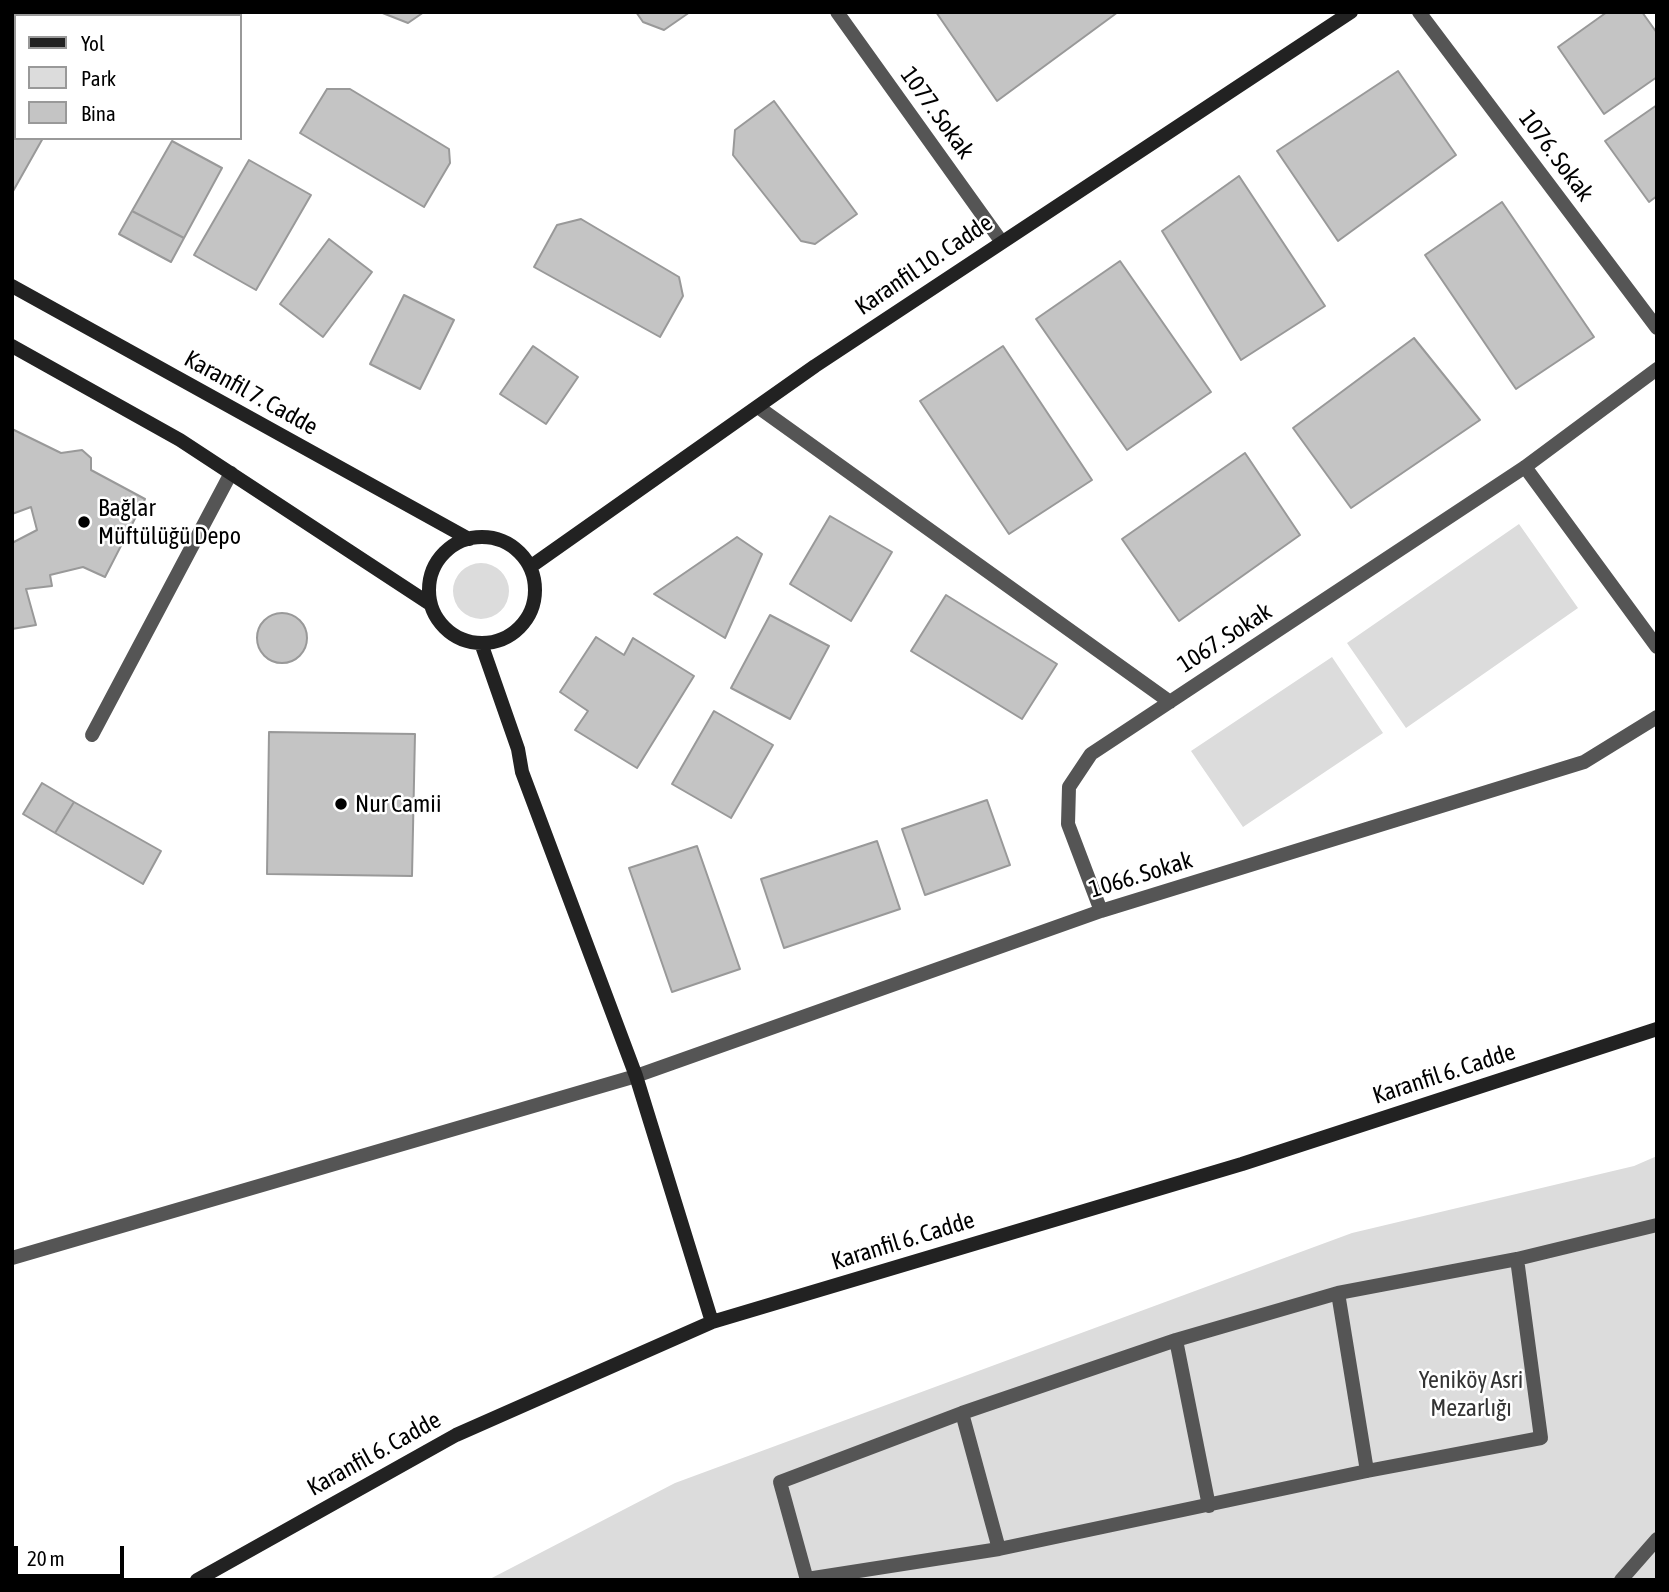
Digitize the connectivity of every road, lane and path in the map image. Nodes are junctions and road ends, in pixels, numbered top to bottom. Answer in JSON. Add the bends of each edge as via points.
{"nodes":[{"id":1,"x":837,"y":12,"type":"edge"},
{"id":2,"x":1351,"y":12,"type":"edge"},
{"id":3,"x":1419,"y":12,"type":"edge"},
{"id":4,"x":1001,"y":241,"type":"junction"},
{"id":5,"x":12,"y":286,"type":"edge"},
{"id":6,"x":1657,"y":328,"type":"edge"},
{"id":7,"x":12,"y":346,"type":"edge"},
{"id":8,"x":1657,"y":369,"type":"edge"},
{"id":9,"x":758,"y":407,"type":"junction"},
{"id":10,"x":1525,"y":467,"type":"junction"},
{"id":11,"x":231,"y":473,"type":"junction"},
{"id":12,"x":469,"y":538,"type":"junction"},
{"id":13,"x":530,"y":567,"type":"junction"},
{"id":14,"x":430,"y":604,"type":"junction"},
{"id":15,"x":481,"y":643,"type":"junction"},
{"id":16,"x":1657,"y":647,"type":"edge"},
{"id":17,"x":1170,"y":702,"type":"junction"},
{"id":18,"x":1657,"y":717,"type":"edge"},
{"id":19,"x":92,"y":735,"type":"dead end"},
{"id":20,"x":1101,"y":911,"type":"junction"},
{"id":21,"x":1657,"y":1029,"type":"edge"},
{"id":22,"x":636,"y":1076,"type":"junction"},
{"id":23,"x":1657,"y":1225,"type":"edge"},
{"id":24,"x":12,"y":1258,"type":"edge"},
{"id":25,"x":1517,"y":1259,"type":"junction"},
{"id":26,"x":1338,"y":1293,"type":"junction"},
{"id":27,"x":712,"y":1322,"type":"junction"},
{"id":28,"x":1176,"y":1340,"type":"junction"},
{"id":29,"x":962,"y":1413,"type":"junction"},
{"id":30,"x":1367,"y":1471,"type":"junction"},
{"id":31,"x":1209,"y":1506,"type":"junction"},
{"id":32,"x":1657,"y":1539,"type":"edge"},
{"id":33,"x":999,"y":1549,"type":"junction"},
{"id":34,"x":807,"y":1579,"type":"edge"},
{"id":35,"x":197,"y":1580,"type":"edge"},
{"id":36,"x":1621,"y":1580,"type":"edge"}],
"edges":[{"from":1,"to":4,"type":"street","name":"1077. Sokak"},
{"from":2,"to":4,"type":"street","name":"Karanfil 10. Cadde"},
{"from":3,"to":6,"type":"street","name":"1076. Sokak"},
{"from":4,"to":9,"type":"street","name":"Karanfil 10. Cadde"},
{"from":5,"to":12,"type":"street","name":"Karanfil 7. Cadde"},
{"from":7,"to":11,"type":"street"},
{"from":8,"to":10,"type":"street","name":"1067. Sokak"},
{"from":9,"to":13,"type":"street","name":"Karanfil 10. Cadde"},
{"from":9,"to":17,"type":"street"},
{"from":10,"to":16,"type":"street"},
{"from":10,"to":17,"type":"street","name":"1067. Sokak"},
{"from":11,"to":14,"type":"street"},
{"from":11,"to":19,"type":"street"},
{"from":12,"to":13,"type":"street","via":[[505,542]]},
{"from":12,"to":14,"type":"street","via":[[453,545],[432,571]]},
{"from":13,"to":15,"type":"street","via":[[534,603],[526,620],[498,641]]},
{"from":14,"to":15,"type":"street","via":[[449,632]]},
{"from":15,"to":22,"type":"street","via":[[522,772]]},
{"from":17,"to":20,"type":"street","name":"1067. Sokak","via":[[1091,754],[1069,787],[1068,824]]},
{"from":18,"to":20,"type":"street","name":"1066. Sokak","via":[[1584,762]]},
{"from":20,"to":22,"type":"street","name":"1066. Sokak"},
{"from":21,"to":27,"type":"street","name":"Karanfil 6. Cadde","via":[[1242,1164]]},
{"from":22,"to":24,"type":"street","name":"1066. Sokak"},
{"from":22,"to":27,"type":"street"},
{"from":23,"to":25,"type":"street"},
{"from":25,"to":26,"type":"street"},
{"from":25,"to":30,"type":"street","via":[[1541,1438]]},
{"from":26,"to":28,"type":"street"},
{"from":26,"to":30,"type":"street"},
{"from":27,"to":35,"type":"street","name":"Karanfil 6. Cadde","via":[[456,1435]]},
{"from":28,"to":29,"type":"street"},
{"from":28,"to":31,"type":"street"},
{"from":29,"to":33,"type":"street"},
{"from":29,"to":34,"type":"street","via":[[780,1482]]},
{"from":30,"to":31,"type":"street"},
{"from":31,"to":33,"type":"street"},
{"from":32,"to":36,"type":"street"},
{"from":33,"to":34,"type":"street"}]}
